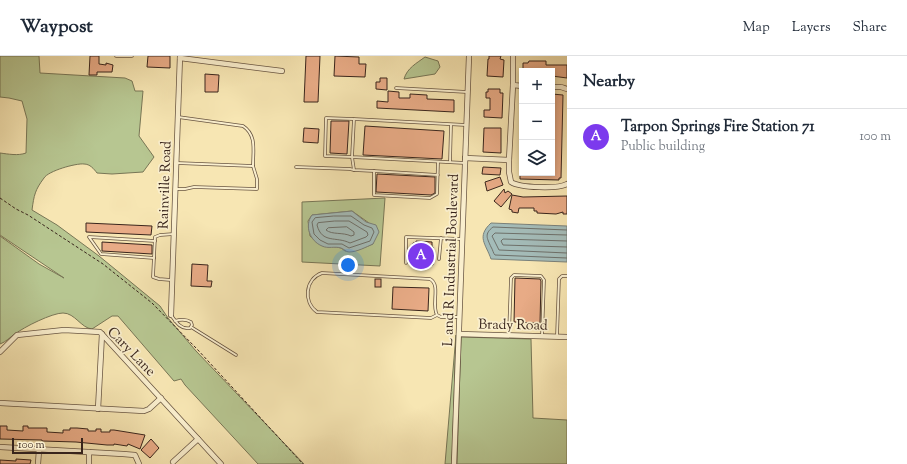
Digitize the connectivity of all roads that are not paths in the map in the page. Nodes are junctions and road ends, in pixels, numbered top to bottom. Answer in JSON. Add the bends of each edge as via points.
{"nodes":[{"id":1,"x":116,"y":56,"type":"edge"},
{"id":2,"x":132,"y":56,"type":"edge"},
{"id":3,"x":469,"y":56,"type":"edge"},
{"id":4,"x":513,"y":56,"type":"edge"},
{"id":5,"x":180,"y":57,"type":"edge"},
{"id":6,"x":282,"y":71,"type":"dead end"},
{"id":7,"x":513,"y":85,"type":"junction"},
{"id":8,"x":519,"y":86,"type":"edge"},
{"id":9,"x":555,"y":87,"type":"edge"},
{"id":10,"x":396,"y":88,"type":"dead end"},
{"id":11,"x":567,"y":89,"type":"edge"},
{"id":12,"x":468,"y":92,"type":"junction"},
{"id":13,"x":177,"y":117,"type":"junction"},
{"id":14,"x":354,"y":119,"type":"junction"},
{"id":15,"x":451,"y":125,"type":"junction"},
{"id":16,"x":467,"y":125,"type":"junction"},
{"id":17,"x":352,"y":157,"type":"junction"},
{"id":18,"x":509,"y":160,"type":"junction"},
{"id":19,"x":465,"y":161,"type":"junction"},
{"id":20,"x":438,"y":162,"type":"junction"},
{"id":21,"x":450,"y":162,"type":"junction"},
{"id":22,"x":176,"y":163,"type":"junction"},
{"id":23,"x":253,"y":166,"type":"junction"},
{"id":24,"x":296,"y":167,"type":"dead end"},
{"id":25,"x":354,"y":170,"type":"junction"},
{"id":26,"x":374,"y":171,"type":"junction"},
{"id":27,"x":438,"y":175,"type":"junction"},
{"id":28,"x":567,"y":184,"type":"edge"},
{"id":29,"x":175,"y":189,"type":"junction"},
{"id":30,"x":174,"y":234,"type":"junction"},
{"id":31,"x":440,"y":238,"type":"junction"},
{"id":32,"x":462,"y":239,"type":"junction"},
{"id":33,"x":155,"y":241,"type":"junction"},
{"id":34,"x":154,"y":258,"type":"junction"},
{"id":35,"x":439,"y":259,"type":"dead end"},
{"id":36,"x":406,"y":263,"type":"dead end"},
{"id":37,"x":567,"y":276,"type":"edge"},
{"id":38,"x":172,"y":280,"type":"junction"},
{"id":39,"x":436,"y":315,"type":"junction"},
{"id":40,"x":171,"y":316,"type":"joint"},
{"id":41,"x":459,"y":317,"type":"junction"},
{"id":42,"x":175,"y":321,"type":"junction"},
{"id":43,"x":191,"y":327,"type":"junction"},
{"id":44,"x":102,"y":334,"type":"junction"},
{"id":45,"x":459,"y":334,"type":"junction"},
{"id":46,"x":509,"y":335,"type":"junction"},
{"id":47,"x":542,"y":336,"type":"junction"},
{"id":48,"x":557,"y":336,"type":"junction"},
{"id":49,"x":567,"y":337,"type":"edge"},
{"id":50,"x":0,"y":352,"type":"edge"},
{"id":51,"x":236,"y":355,"type":"dead end"},
{"id":52,"x":161,"y":398,"type":"junction"},
{"id":53,"x":0,"y":403,"type":"edge"},
{"id":54,"x":98,"y":409,"type":"junction"},
{"id":55,"x":198,"y":439,"type":"junction"},
{"id":56,"x":0,"y":447,"type":"edge"},
{"id":57,"x":39,"y":450,"type":"junction"},
{"id":58,"x":89,"y":452,"type":"junction"},
{"id":59,"x":172,"y":462,"type":"dead end"},
{"id":60,"x":38,"y":464,"type":"edge"},
{"id":61,"x":88,"y":464,"type":"edge"},
{"id":62,"x":139,"y":464,"type":"edge"},
{"id":63,"x":221,"y":464,"type":"edge"},
{"id":64,"x":454,"y":464,"type":"edge"}],
"edges":[{"from":1,"to":2,"type":"lane"},
{"from":3,"to":12,"type":"street","name":"L and R Industrial Boulevard"},
{"from":4,"to":7,"type":"street"},
{"from":5,"to":6,"type":"street"},
{"from":5,"to":13,"type":"street","name":"Rainville Road"},
{"from":7,"to":8,"type":"street"},
{"from":7,"to":18,"type":"street"},
{"from":9,"to":11,"type":"street"},
{"from":10,"to":12,"type":"lane"},
{"from":12,"to":16,"type":"street","name":"L and R Industrial Boulevard"},
{"from":13,"to":22,"type":"street","name":"Rainville Road"},
{"from":13,"to":23,"type":"lane","via":[[243,126],[252,135]]},
{"from":14,"to":15,"type":"lane"},
{"from":14,"to":17,"type":"lane"},
{"from":14,"to":17,"type":"lane","via":[[326,118],[325,156]]},
{"from":15,"to":16,"type":"lane"},
{"from":15,"to":21,"type":"lane"},
{"from":16,"to":19,"type":"street","name":"L and R Industrial Boulevard"},
{"from":17,"to":20,"type":"lane"},
{"from":17,"to":25,"type":"lane"},
{"from":18,"to":19,"type":"street"},
{"from":18,"to":28,"type":"street","via":[[510,178],[515,184],[562,187]]},
{"from":19,"to":21,"type":"lane"},
{"from":19,"to":32,"type":"street","name":"L and R Industrial Boulevard"},
{"from":20,"to":21,"type":"lane"},
{"from":20,"to":27,"type":"lane"},
{"from":22,"to":23,"type":"lane"},
{"from":22,"to":29,"type":"street","name":"Rainville Road"},
{"from":23,"to":29,"type":"lane","via":[[257,189]]},
{"from":24,"to":25,"type":"lane"},
{"from":25,"to":26,"type":"lane"},
{"from":26,"to":27,"type":"lane"},
{"from":26,"to":27,"type":"lane","via":[[374,195],[389,197],[430,198],[437,194]]},
{"from":29,"to":30,"type":"street","name":"Rainville Road"},
{"from":30,"to":33,"type":"lane","via":[[160,235],[155,237]]},
{"from":30,"to":38,"type":"street","name":"Rainville Road"},
{"from":31,"to":32,"type":"lane"},
{"from":31,"to":35,"type":"lane"},
{"from":31,"to":36,"type":"lane","via":[[406,237]]},
{"from":32,"to":41,"type":"street","name":"L and R Industrial Boulevard"},
{"from":33,"to":34,"type":"lane"},
{"from":33,"to":34,"type":"lane","via":[[88,237],[101,254]]},
{"from":34,"to":38,"type":"lane","via":[[153,277]]},
{"from":37,"to":48,"type":"lane","via":[[559,279]]},
{"from":38,"to":40,"type":"street","name":"Rainville Road"},
{"from":39,"to":39,"type":"lane","via":[[436,284],[430,278],[322,273],[315,276],[309,284],[310,306],[317,312],[431,318]]},
{"from":39,"to":41,"type":"lane"},
{"from":40,"to":42,"type":"lane"},
{"from":41,"to":45,"type":"street","name":"L and R Industrial Boulevard"},
{"from":42,"to":43,"type":"lane","via":[[186,329]]},
{"from":42,"to":43,"type":"lane","via":[[188,320]]},
{"from":43,"to":51,"type":"lane"},
{"from":44,"to":50,"type":"street","name":"Cary Lane","via":[[64,330],[18,335]]},
{"from":44,"to":52,"type":"street","name":"Cary Lane"},
{"from":44,"to":54,"type":"street"},
{"from":45,"to":46,"type":"street","name":"Brady Road"},
{"from":45,"to":64,"type":"street","name":"L and R Industrial Boulevard"},
{"from":46,"to":47,"type":"street","name":"Brady Road"},
{"from":46,"to":47,"type":"lane","via":[[511,278],[514,275],[543,277]]},
{"from":47,"to":48,"type":"street","name":"Brady Road"},
{"from":48,"to":49,"type":"street","name":"Brady Road"},
{"from":52,"to":54,"type":"street","via":[[144,411]]},
{"from":52,"to":55,"type":"street","name":"Cary Lane"},
{"from":53,"to":54,"type":"street"},
{"from":55,"to":59,"type":"street"},
{"from":55,"to":63,"type":"street","name":"Cary Lane"},
{"from":56,"to":57,"type":"street"},
{"from":57,"to":58,"type":"street"},
{"from":57,"to":60,"type":"street"},
{"from":58,"to":61,"type":"street"},
{"from":58,"to":62,"type":"street","via":[[135,456]]}]}
